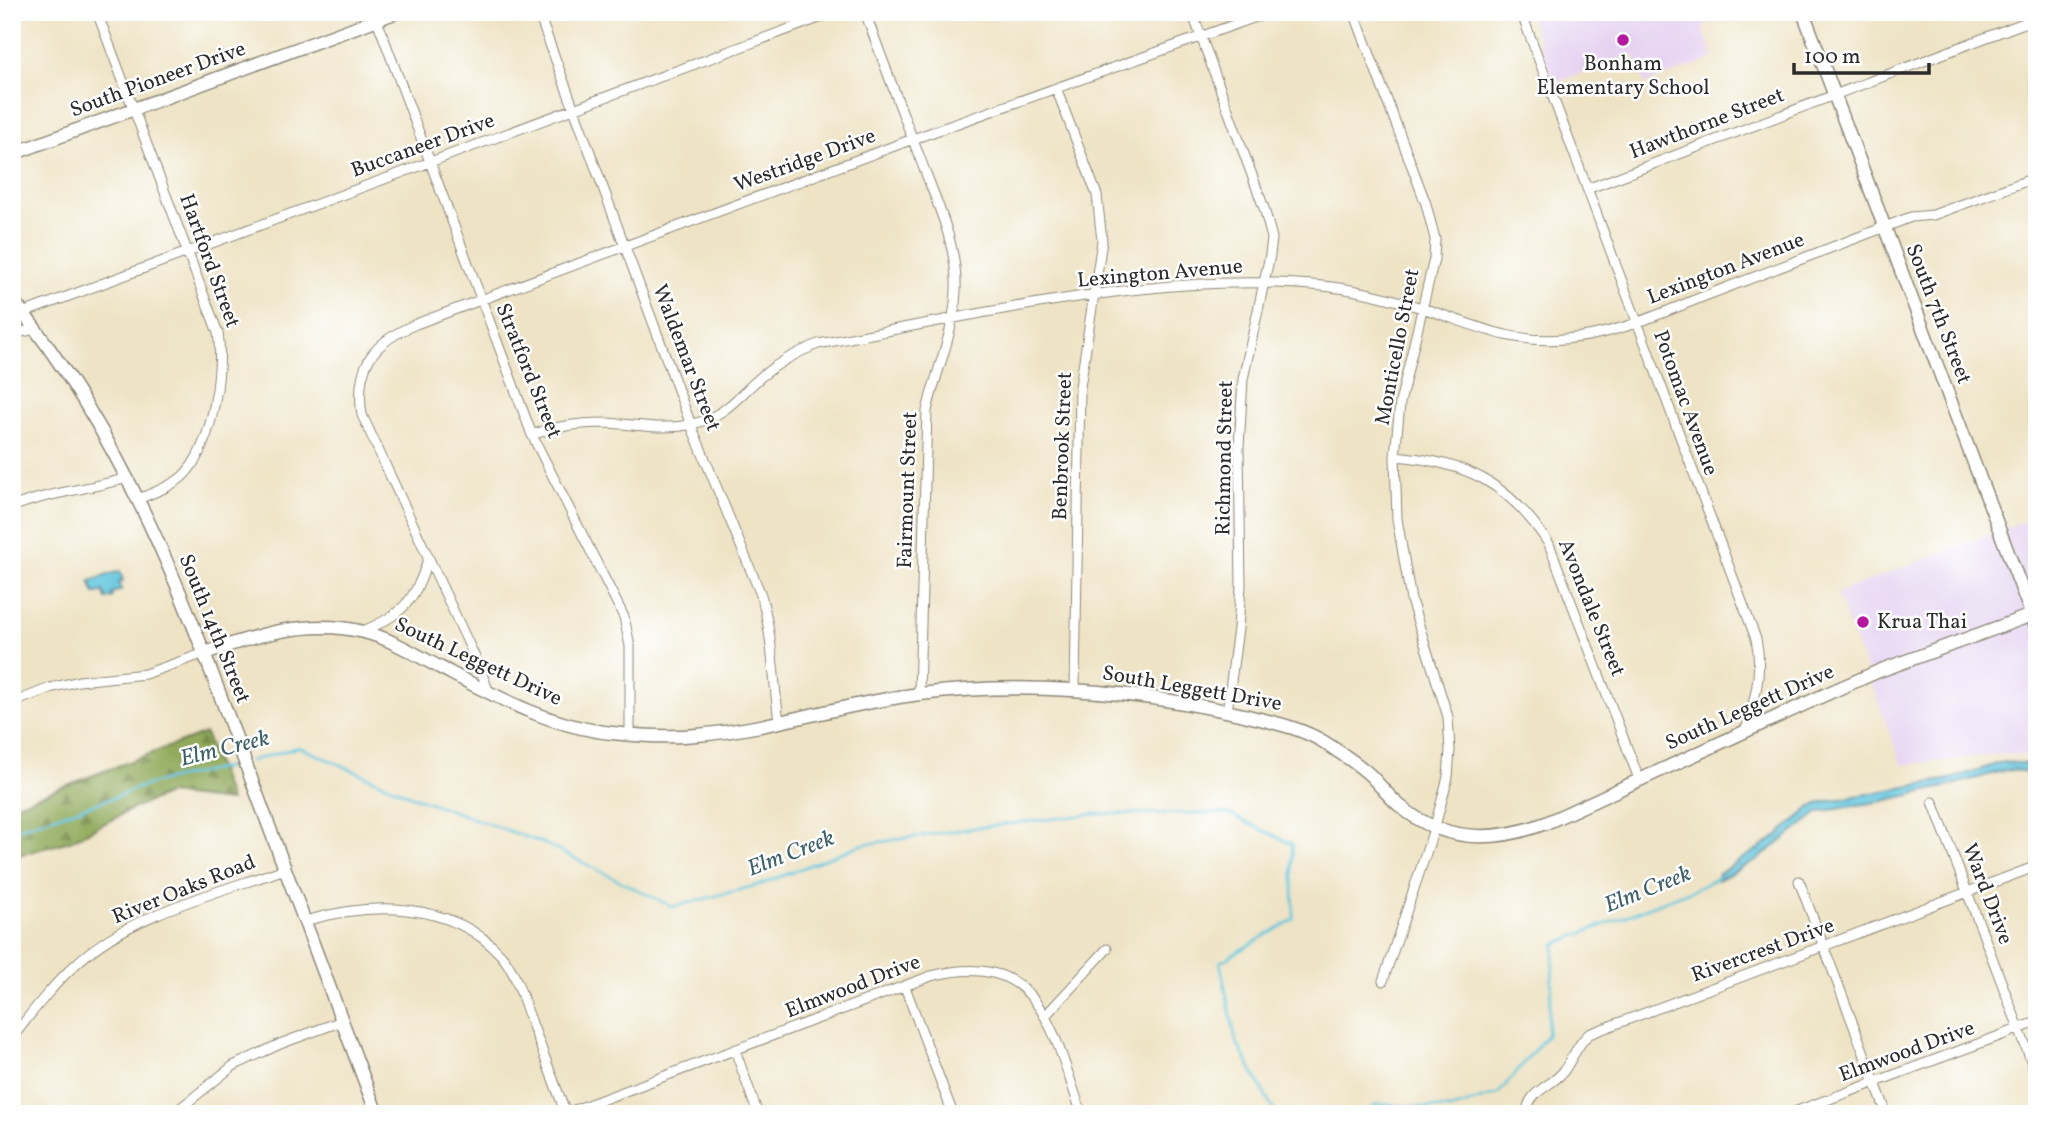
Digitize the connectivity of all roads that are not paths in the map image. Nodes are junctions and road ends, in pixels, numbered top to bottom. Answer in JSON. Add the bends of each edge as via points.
{"nodes":[{"id":1,"x":97,"y":12,"type":"edge"},
{"id":2,"x":397,"y":12,"type":"edge"},
{"id":3,"x":538,"y":12,"type":"edge"},
{"id":4,"x":835,"y":12,"type":"edge"},
{"id":5,"x":865,"y":12,"type":"edge"},
{"id":6,"x":1192,"y":12,"type":"edge"},
{"id":7,"x":1270,"y":12,"type":"edge"},
{"id":8,"x":1354,"y":12,"type":"edge"},
{"id":9,"x":1521,"y":12,"type":"edge"},
{"id":10,"x":1803,"y":12,"type":"edge"},
{"id":11,"x":2037,"y":18,"type":"edge"},
{"id":12,"x":377,"y":20,"type":"junction"},
{"id":13,"x":1201,"y":37,"type":"junction"},
{"id":14,"x":1056,"y":88,"type":"junction"},
{"id":15,"x":1834,"y":93,"type":"junction"},
{"id":16,"x":133,"y":109,"type":"junction"},
{"id":17,"x":574,"y":110,"type":"junction"},
{"id":18,"x":912,"y":139,"type":"junction"},
{"id":19,"x":12,"y":154,"type":"edge"},
{"id":20,"x":430,"y":162,"type":"junction"},
{"id":21,"x":2037,"y":177,"type":"edge"},
{"id":22,"x":1587,"y":189,"type":"junction"},
{"id":23,"x":1885,"y":227,"type":"junction"},
{"id":24,"x":625,"y":246,"type":"junction"},
{"id":25,"x":188,"y":252,"type":"junction"},
{"id":26,"x":1264,"y":284,"type":"junction"},
{"id":27,"x":1095,"y":296,"type":"junction"},
{"id":28,"x":12,"y":299,"type":"edge"},
{"id":29,"x":481,"y":301,"type":"junction"},
{"id":30,"x":1421,"y":308,"type":"junction"},
{"id":31,"x":23,"y":313,"type":"junction"},
{"id":32,"x":954,"y":319,"type":"junction"},
{"id":33,"x":1636,"y":322,"type":"junction"},
{"id":34,"x":36,"y":330,"type":"junction"},
{"id":35,"x":12,"y":334,"type":"edge"},
{"id":36,"x":691,"y":425,"type":"junction"},
{"id":37,"x":532,"y":435,"type":"junction"},
{"id":38,"x":1395,"y":456,"type":"junction"},
{"id":39,"x":128,"y":478,"type":"junction"},
{"id":40,"x":138,"y":499,"type":"junction"},
{"id":41,"x":12,"y":507,"type":"edge"},
{"id":42,"x":428,"y":559,"type":"junction"},
{"id":43,"x":2034,"y":614,"type":"edge"},
{"id":44,"x":2037,"y":629,"type":"edge"},
{"id":45,"x":363,"y":631,"type":"junction"},
{"id":46,"x":205,"y":653,"type":"junction"},
{"id":47,"x":1075,"y":689,"type":"junction"},
{"id":48,"x":488,"y":690,"type":"junction"},
{"id":49,"x":919,"y":694,"type":"junction"},
{"id":50,"x":12,"y":703,"type":"edge"},
{"id":51,"x":1227,"y":712,"type":"junction"},
{"id":52,"x":779,"y":721,"type":"junction"},
{"id":53,"x":1746,"y":730,"type":"junction"},
{"id":54,"x":630,"y":734,"type":"junction"},
{"id":55,"x":1639,"y":779,"type":"junction"},
{"id":56,"x":1933,"y":802,"type":"dead end"},
{"id":57,"x":1435,"y":826,"type":"junction"},
{"id":58,"x":2037,"y":866,"type":"edge"},
{"id":59,"x":285,"y":869,"type":"junction"},
{"id":60,"x":1799,"y":881,"type":"dead end"},
{"id":61,"x":1967,"y":892,"type":"junction"},
{"id":62,"x":305,"y":920,"type":"junction"},
{"id":63,"x":1825,"y":947,"type":"junction"},
{"id":64,"x":1107,"y":949,"type":"dead end"},
{"id":65,"x":1383,"y":981,"type":"dead end"},
{"id":66,"x":905,"y":987,"type":"junction"},
{"id":67,"x":1045,"y":1016,"type":"junction"},
{"id":68,"x":342,"y":1021,"type":"junction"},
{"id":69,"x":2037,"y":1022,"type":"edge"},
{"id":70,"x":2019,"y":1029,"type":"junction"},
{"id":71,"x":12,"y":1038,"type":"edge"},
{"id":72,"x":735,"y":1050,"type":"junction"},
{"id":73,"x":2037,"y":1076,"type":"edge"},
{"id":74,"x":1875,"y":1082,"type":"junction"},
{"id":75,"x":565,"y":1113,"type":"edge"},
{"id":76,"x":1079,"y":1113,"type":"edge"},
{"id":77,"x":173,"y":1114,"type":"edge"},
{"id":78,"x":377,"y":1114,"type":"edge"},
{"id":79,"x":758,"y":1114,"type":"edge"},
{"id":80,"x":953,"y":1114,"type":"edge"},
{"id":81,"x":1527,"y":1114,"type":"edge"},
{"id":82,"x":1789,"y":1114,"type":"edge"},
{"id":83,"x":1887,"y":1114,"type":"edge"}],
"edges":[{"from":1,"to":16,"type":"street","name":"Hartford Street"},
{"from":2,"to":12,"type":"street","name":"South Pioneer Drive"},
{"from":3,"to":17,"type":"street","name":"Waldemar Street"},
{"from":4,"to":17,"type":"street","name":"Buccaneer Drive"},
{"from":5,"to":18,"type":"street","name":"Fairmount Street"},
{"from":6,"to":13,"type":"street","name":"Richmond Street"},
{"from":7,"to":13,"type":"street","name":"Westridge Drive"},
{"from":8,"to":30,"type":"street","name":"Monticello Street","via":[[1436,239]]},
{"from":9,"to":22,"type":"street","name":"Potomac Avenue"},
{"from":10,"to":15,"type":"street","name":"South 7th Street"},
{"from":11,"to":15,"type":"street","name":"Hawthorne Street"},
{"from":12,"to":16,"type":"street","name":"South Pioneer Drive"},
{"from":12,"to":20,"type":"street","name":"Stratford Street"},
{"from":13,"to":14,"type":"street","name":"Westridge Drive"},
{"from":13,"to":26,"type":"street","name":"Richmond Street","via":[[1269,221],[1271,247]]},
{"from":14,"to":18,"type":"street","name":"Westridge Drive"},
{"from":14,"to":27,"type":"street","name":"Benbrook Street","via":[[1099,208],[1102,241]]},
{"from":15,"to":22,"type":"street","name":"Hawthorne Street"},
{"from":15,"to":23,"type":"street","name":"South 7th Street"},
{"from":16,"to":19,"type":"street","name":"South Pioneer Drive"},
{"from":16,"to":25,"type":"street","name":"Hartford Street"},
{"from":17,"to":20,"type":"street","name":"Buccaneer Drive"},
{"from":17,"to":24,"type":"street","name":"Waldemar Street"},
{"from":18,"to":24,"type":"street","name":"Westridge Drive"},
{"from":18,"to":32,"type":"street","name":"Fairmount Street","via":[[954,257]]},
{"from":20,"to":25,"type":"street","name":"Buccaneer Drive"},
{"from":20,"to":29,"type":"street","name":"Stratford Street"},
{"from":21,"to":23,"type":"street","name":"Lexington Avenue","via":[[1933,215]]},
{"from":22,"to":33,"type":"street","name":"Potomac Avenue"},
{"from":23,"to":33,"type":"street","name":"Lexington Avenue"},
{"from":23,"to":43,"type":"street","name":"South 7th Street"},
{"from":24,"to":29,"type":"street","name":"Westridge Drive"},
{"from":24,"to":36,"type":"street","name":"Waldemar Street"},
{"from":25,"to":31,"type":"street","name":"Buccaneer Drive"},
{"from":25,"to":40,"type":"street","name":"Hartford Street","via":[[218,333],[219,382],[205,437],[192,463],[181,477]]},
{"from":26,"to":27,"type":"street","name":"Lexington Avenue","via":[[1196,285]]},
{"from":26,"to":30,"type":"street","name":"Lexington Avenue","via":[[1323,286]]},
{"from":26,"to":51,"type":"street","name":"Richmond Street","via":[[1243,379],[1238,447],[1241,586]]},
{"from":27,"to":32,"type":"street","name":"Lexington Avenue"},
{"from":27,"to":47,"type":"street","name":"Benbrook Street","via":[[1080,387]]},
{"from":28,"to":31,"type":"street","name":"South 14th Street"},
{"from":29,"to":37,"type":"street","name":"Stratford Street"},
{"from":29,"to":42,"type":"street","name":"Westridge Drive","via":[[386,340],[366,365],[358,393],[362,415]]},
{"from":30,"to":33,"type":"street","name":"Lexington Avenue","via":[[1497,334],[1536,340],[1580,338]]},
{"from":30,"to":38,"type":"street","name":"Monticello Street","via":[[1400,403]]},
{"from":31,"to":34,"type":"street","name":"South 14th Street"},
{"from":32,"to":36,"type":"street","name":"Lexington Avenue","via":[[818,344],[760,377],[725,410]]},
{"from":32,"to":49,"type":"street","name":"Fairmount Street","via":[[927,411]]},
{"from":33,"to":53,"type":"street","name":"Potomac Avenue","via":[[1756,639],[1758,684]]},
{"from":34,"to":35,"type":"street"},
{"from":34,"to":39,"type":"street","name":"South 14th Street"},
{"from":36,"to":37,"type":"street","name":"Lexington Avenue","via":[[658,428],[605,423]]},
{"from":36,"to":52,"type":"street","name":"Waldemar Street","via":[[761,595]]},
{"from":37,"to":54,"type":"street","name":"Stratford Street","via":[[624,617],[630,646]]},
{"from":38,"to":55,"type":"street","name":"Avondale Street","via":[[1452,465],[1500,488],[1535,522],[1549,544]]},
{"from":38,"to":57,"type":"street","name":"Monticello Street","via":[[1397,519],[1411,600],[1448,717],[1448,777]]},
{"from":39,"to":40,"type":"street","name":"South 14th Street"},
{"from":39,"to":41,"type":"street"},
{"from":40,"to":46,"type":"street","name":"South 14th Street"},
{"from":42,"to":45,"type":"street","via":[[411,600],[389,619]]},
{"from":42,"to":48,"type":"street"},
{"from":43,"to":44,"type":"street","name":"South 7th Street"},
{"from":43,"to":53,"type":"street","name":"South Leggett Drive","via":[[1879,671]]},
{"from":45,"to":46,"type":"street","name":"South Leggett Drive","via":[[303,628]]},
{"from":45,"to":48,"type":"street","name":"South Leggett Drive"},
{"from":46,"to":50,"type":"street","via":[[145,674],[79,681]]},
{"from":46,"to":59,"type":"street","name":"South 14th Street"},
{"from":47,"to":49,"type":"street","name":"South Leggett Drive"},
{"from":47,"to":51,"type":"street","name":"South Leggett Drive","via":[[1126,693]]},
{"from":48,"to":54,"type":"street","name":"South Leggett Drive","via":[[556,720],[590,730]]},
{"from":49,"to":52,"type":"street","name":"South Leggett Drive"},
{"from":51,"to":57,"type":"street","name":"South Leggett Drive","via":[[1293,727],[1321,740],[1368,773],[1420,821]]},
{"from":52,"to":54,"type":"street","name":"South Leggett Drive","via":[[698,735]]},
{"from":53,"to":55,"type":"street","name":"South Leggett Drive"},
{"from":55,"to":57,"type":"street","name":"South Leggett Drive","via":[[1513,834],[1457,835]]},
{"from":56,"to":61,"type":"street","name":"Ward Drive"},
{"from":57,"to":65,"type":"street","name":"Monticello Street"},
{"from":58,"to":61,"type":"street","name":"Rivercrest Drive"},
{"from":59,"to":62,"type":"street","name":"South 14th Street"},
{"from":59,"to":71,"type":"street","name":"River Oaks Road","via":[[159,915],[111,939],[76,964]]},
{"from":60,"to":63,"type":"street"},
{"from":61,"to":63,"type":"street","name":"Rivercrest Drive"},
{"from":61,"to":70,"type":"street","name":"Ward Drive"},
{"from":62,"to":68,"type":"street","name":"South 14th Street"},
{"from":62,"to":75,"type":"street","via":[[387,907],[454,922],[486,942],[502,956],[514,977]]},
{"from":63,"to":74,"type":"street"},
{"from":63,"to":81,"type":"street","name":"Rivercrest Drive","via":[[1589,1034],[1558,1078],[1534,1095]]},
{"from":64,"to":67,"type":"street"},
{"from":66,"to":67,"type":"street","name":"Elmwood Drive","via":[[950,971],[987,971],[1018,984]]},
{"from":66,"to":72,"type":"street","name":"Elmwood Drive"},
{"from":66,"to":80,"type":"street"},
{"from":67,"to":76,"type":"street","name":"Elmwood Drive"},
{"from":68,"to":77,"type":"street","via":[[233,1066]]},
{"from":68,"to":78,"type":"street","name":"South 14th Street"},
{"from":69,"to":70,"type":"street","name":"Elmwood Drive"},
{"from":70,"to":73,"type":"street","name":"Ward Drive"},
{"from":70,"to":74,"type":"street","name":"Elmwood Drive"},
{"from":72,"to":75,"type":"street","name":"Elmwood Drive"},
{"from":72,"to":79,"type":"street"},
{"from":74,"to":82,"type":"street","name":"Elmwood Drive"},
{"from":74,"to":83,"type":"street"}]}
